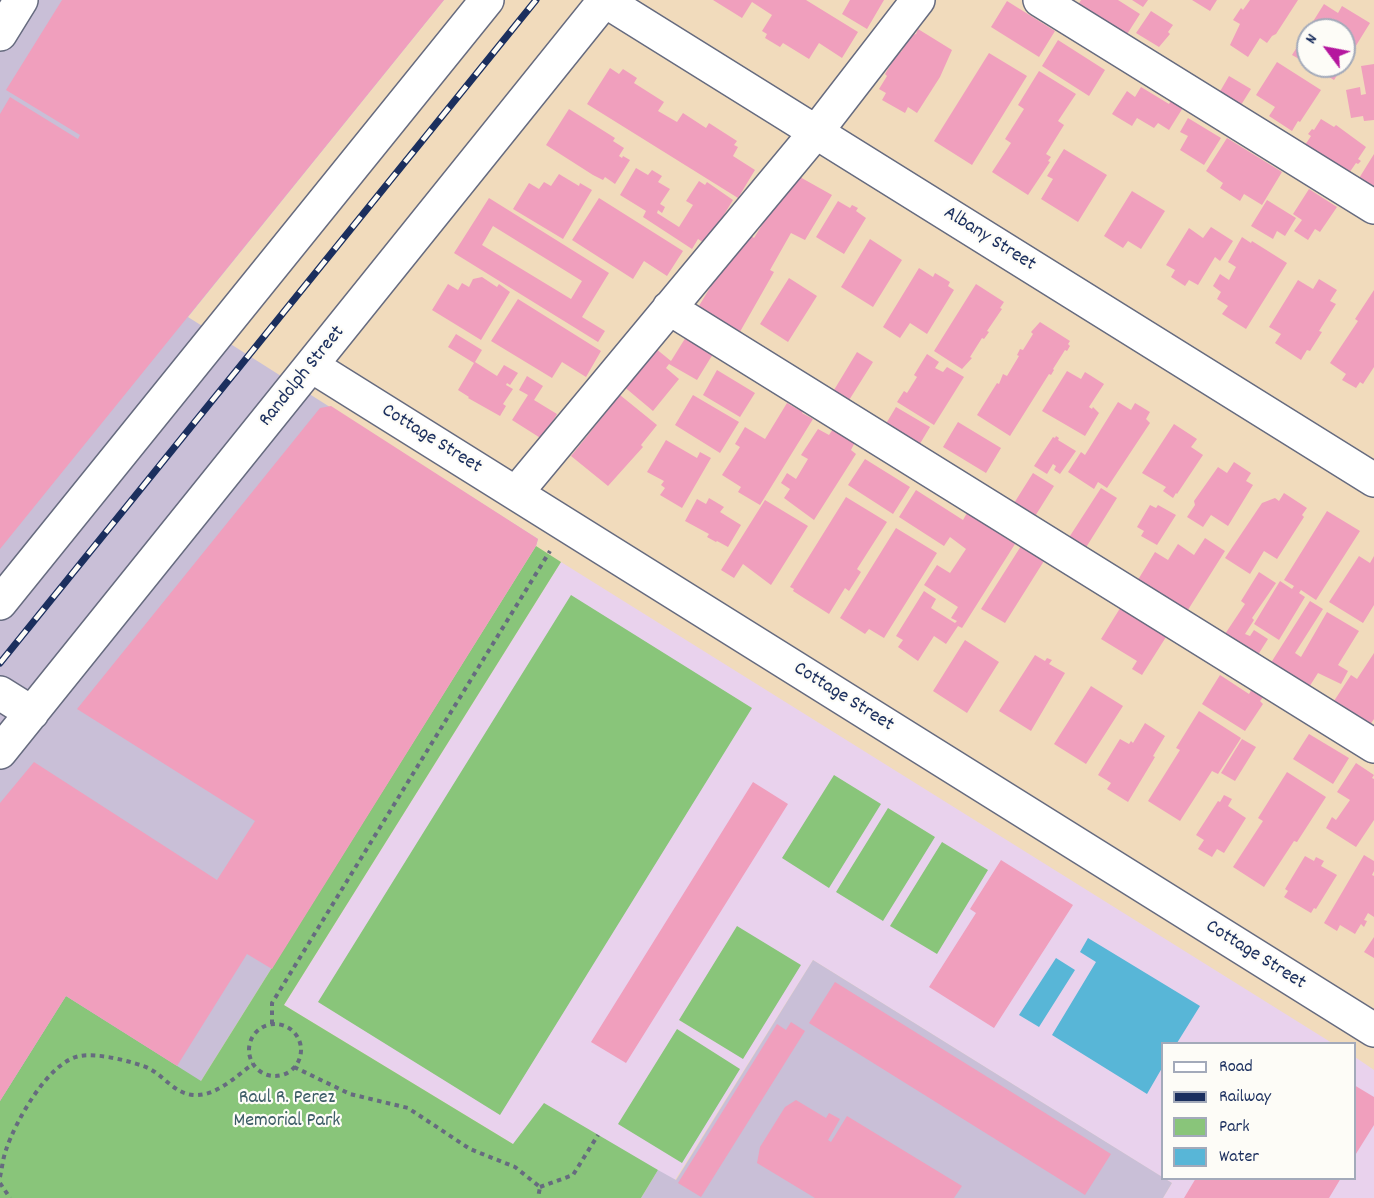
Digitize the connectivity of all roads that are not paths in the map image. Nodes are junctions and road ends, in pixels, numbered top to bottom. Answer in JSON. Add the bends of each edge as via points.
{"nodes":[{"id":1,"x":21,"y":0,"type":"edge"},
{"id":2,"x":487,"y":0,"type":"edge"},
{"id":3,"x":605,"y":0,"type":"edge"},
{"id":4,"x":918,"y":0,"type":"edge"},
{"id":5,"x":1040,"y":0,"type":"edge"},
{"id":6,"x":0,"y":34,"type":"edge"},
{"id":7,"x":816,"y":132,"type":"junction"},
{"id":8,"x":1374,"y":207,"type":"edge"},
{"id":9,"x":669,"y":308,"type":"junction"},
{"id":10,"x":312,"y":366,"type":"junction"},
{"id":11,"x":1374,"y":480,"type":"edge"},
{"id":12,"x":516,"y":493,"type":"junction"},
{"id":13,"x":0,"y":603,"type":"edge"},
{"id":14,"x":0,"y":693,"type":"edge"},
{"id":15,"x":32,"y":712,"type":"junction"},
{"id":16,"x":1374,"y":746,"type":"edge"},
{"id":17,"x":0,"y":752,"type":"edge"},
{"id":18,"x":1374,"y":1030,"type":"edge"}],
"edges":[{"from":1,"to":6,"type":"street"},
{"from":2,"to":13,"type":"street"},
{"from":3,"to":7,"type":"street","name":"Albany Street"},
{"from":3,"to":10,"type":"street","name":"Randolph Street"},
{"from":4,"to":7,"type":"street"},
{"from":5,"to":8,"type":"street"},
{"from":7,"to":9,"type":"street"},
{"from":7,"to":11,"type":"street","name":"Albany Street"},
{"from":9,"to":12,"type":"street"},
{"from":9,"to":16,"type":"street"},
{"from":10,"to":12,"type":"street","name":"Cottage Street"},
{"from":10,"to":15,"type":"street","name":"Randolph Street"},
{"from":12,"to":18,"type":"street","name":"Cottage Street"},
{"from":14,"to":15,"type":"street"},
{"from":15,"to":17,"type":"street","name":"Randolph Street"}]}
